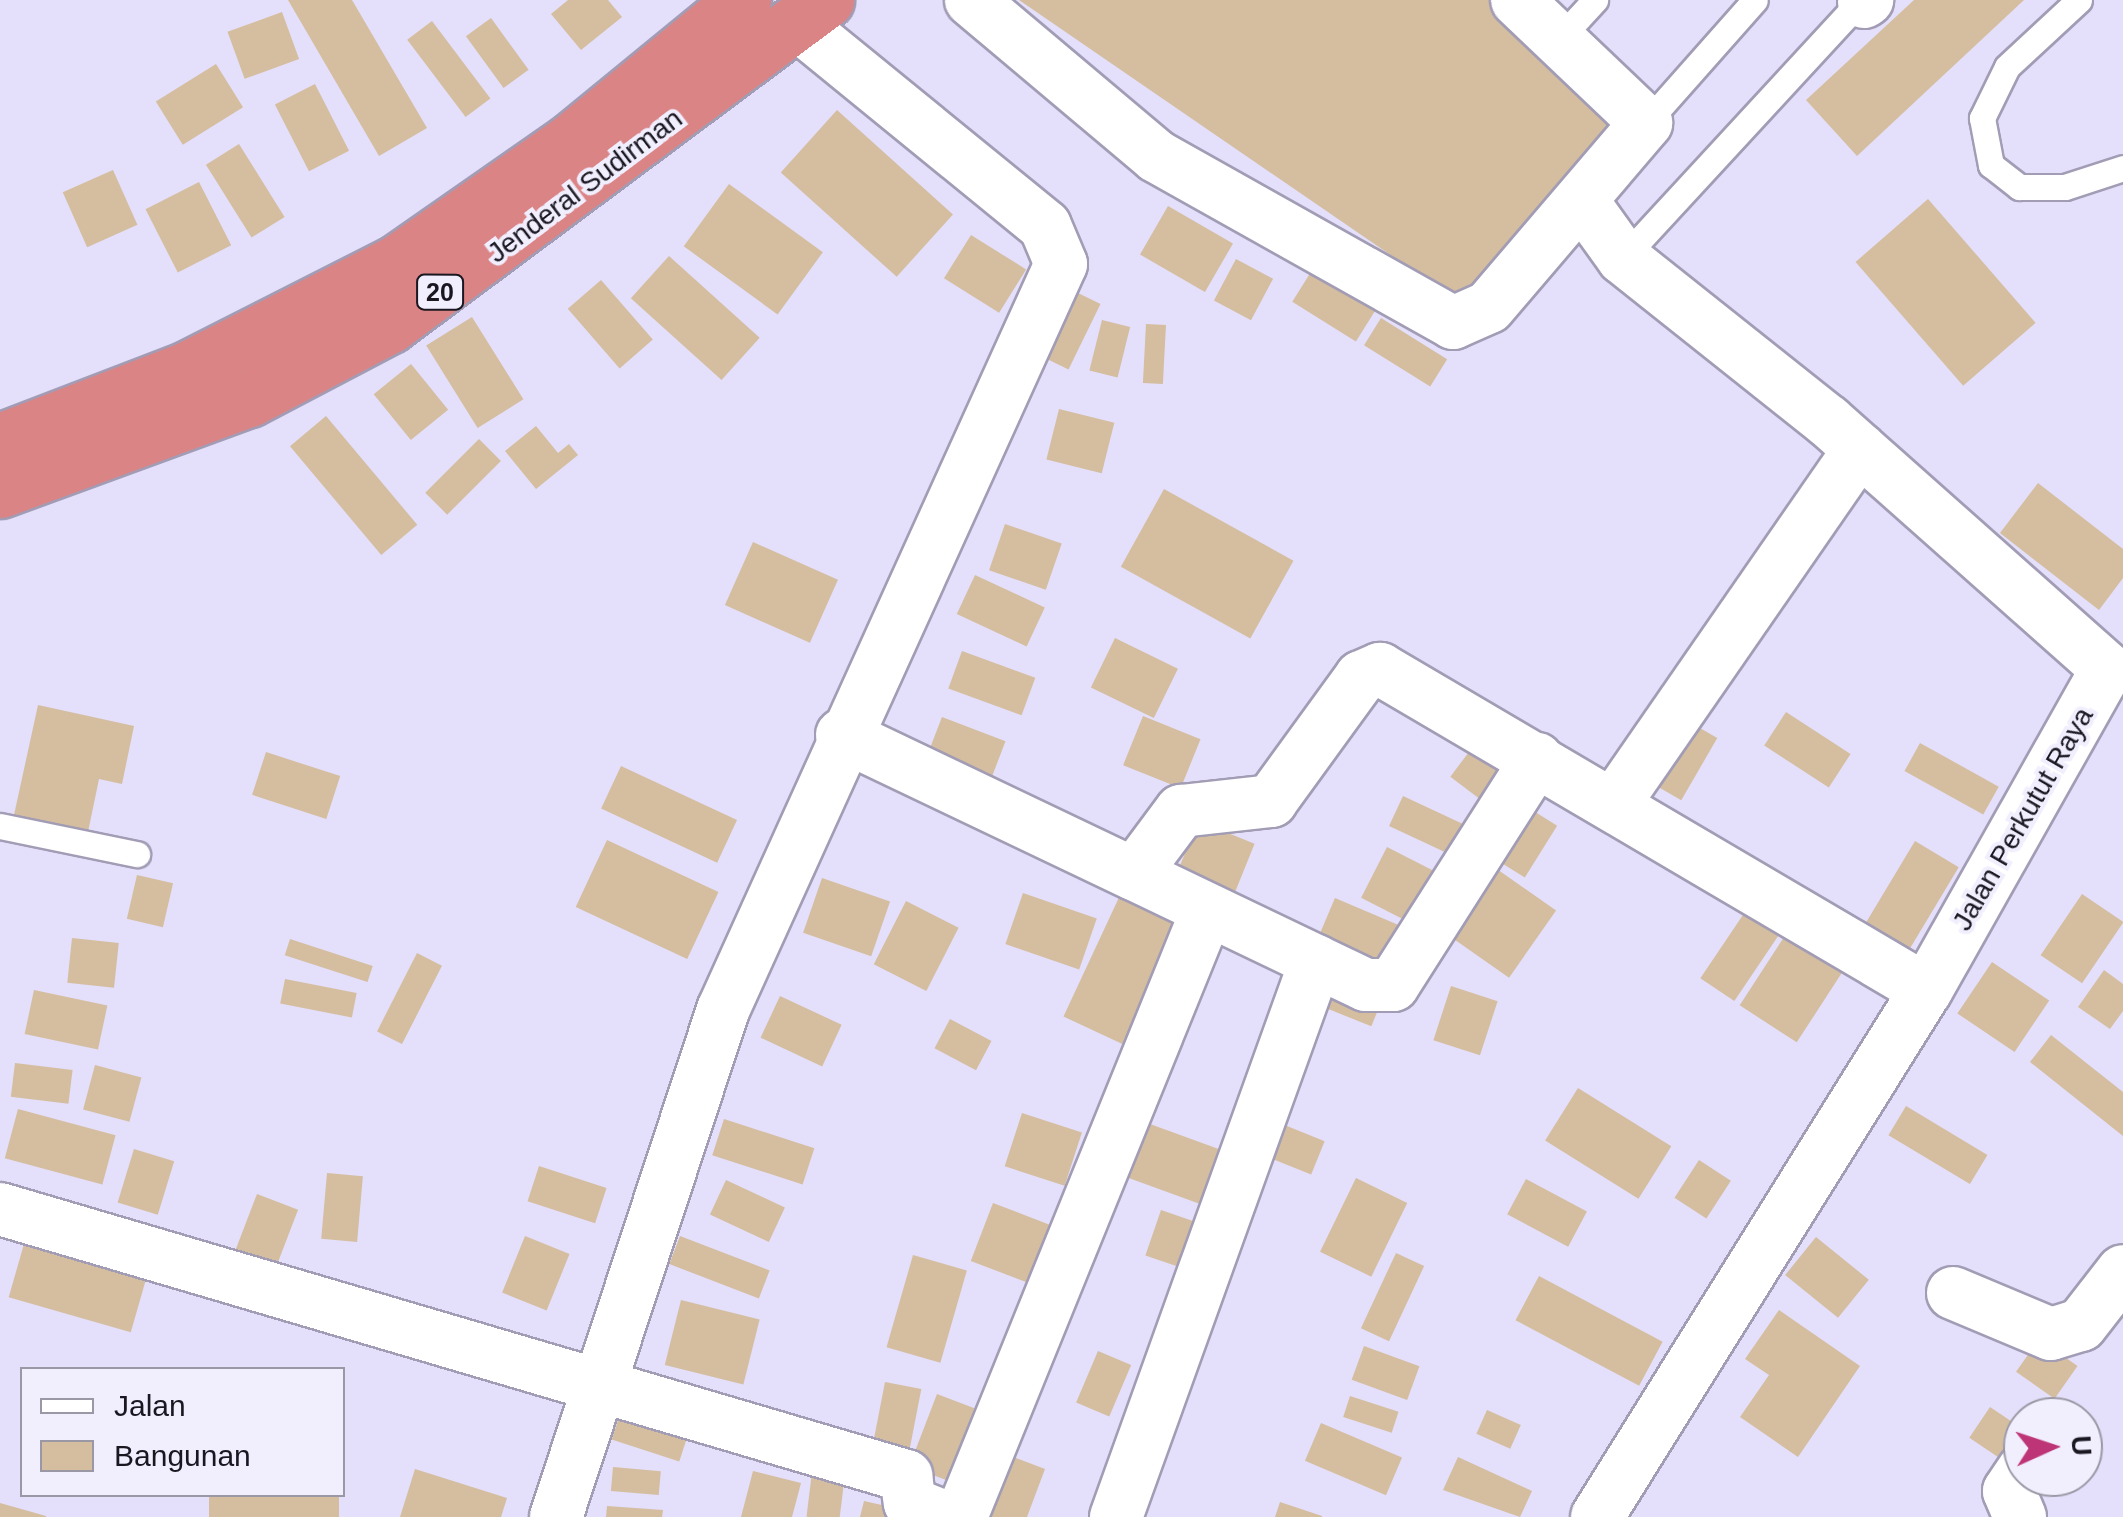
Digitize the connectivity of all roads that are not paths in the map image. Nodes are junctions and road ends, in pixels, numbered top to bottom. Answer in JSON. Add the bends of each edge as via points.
{"nodes":[{"id":1,"x":743,"y":0,"type":"edge"},
{"id":2,"x":970,"y":0,"type":"edge"},
{"id":3,"x":1517,"y":0,"type":"edge"},
{"id":4,"x":1595,"y":0,"type":"edge"},
{"id":5,"x":1755,"y":0,"type":"edge"},
{"id":6,"x":2079,"y":0,"type":"edge"},
{"id":7,"x":1864,"y":1,"type":"edge"},
{"id":8,"x":811,"y":12,"type":"edge"},
{"id":9,"x":1560,"y":38,"type":"junction"},
{"id":10,"x":1646,"y":123,"type":"junction"},
{"id":11,"x":2123,"y":168,"type":"edge"},
{"id":12,"x":1582,"y":201,"type":"junction"},
{"id":13,"x":1622,"y":258,"type":"junction"},
{"id":14,"x":0,"y":440,"type":"edge"},
{"id":15,"x":1860,"y":448,"type":"junction"},
{"id":16,"x":0,"y":490,"type":"edge"},
{"id":17,"x":2115,"y":658,"type":"edge"},
{"id":18,"x":842,"y":735,"type":"junction"},
{"id":19,"x":1537,"y":759,"type":"junction"},
{"id":20,"x":1616,"y":801,"type":"junction"},
{"id":21,"x":0,"y":826,"type":"edge"},
{"id":22,"x":138,"y":854,"type":"dead end"},
{"id":23,"x":1134,"y":874,"type":"junction"},
{"id":24,"x":1207,"y":911,"type":"junction"},
{"id":25,"x":1316,"y":961,"type":"junction"},
{"id":26,"x":1926,"y":990,"type":"junction"},
{"id":27,"x":0,"y":1209,"type":"edge"},
{"id":28,"x":2123,"y":1270,"type":"edge"},
{"id":29,"x":1953,"y":1293,"type":"dead end"},
{"id":30,"x":595,"y":1387,"type":"junction"},
{"id":31,"x":556,"y":1517,"type":"edge"},
{"id":32,"x":944,"y":1517,"type":"edge"},
{"id":33,"x":960,"y":1517,"type":"edge"},
{"id":34,"x":1116,"y":1517,"type":"edge"},
{"id":35,"x":1597,"y":1517,"type":"edge"}],
"edges":[{"from":1,"to":14,"type":"highway","name":"Jenderal Sudirman","number":"20","via":[[572,140],[396,263],[185,370]]},
{"from":2,"to":12,"type":"street","via":[[1156,156],[1434,318],[1478,316]]},
{"from":3,"to":9,"type":"street"},
{"from":4,"to":9,"type":"lane"},
{"from":5,"to":10,"type":"lane"},
{"from":6,"to":11,"type":"lane","via":[[2007,67],[1982,118],[1991,164],[2019,187],[2064,187]]},
{"from":7,"to":13,"type":"lane"},
{"from":8,"to":16,"type":"highway","name":"Jenderal Sudirman","number":"20","via":[[390,324],[250,399]]},
{"from":8,"to":18,"type":"street","via":[[1045,226],[1061,264]]},
{"from":9,"to":10,"type":"street"},
{"from":10,"to":12,"type":"street"},
{"from":12,"to":13,"type":"street","name":"Jalan Perkutut Raya"},
{"from":13,"to":15,"type":"street","name":"Jalan Perkutut Raya"},
{"from":15,"to":17,"type":"street","name":"Jalan Perkutut Raya"},
{"from":15,"to":20,"type":"street"},
{"from":17,"to":26,"type":"street","name":"Jalan Perkutut Raya"},
{"from":18,"to":23,"type":"street"},
{"from":18,"to":30,"type":"street","via":[[723,1010]]},
{"from":19,"to":20,"type":"street"},
{"from":19,"to":23,"type":"street","via":[[1404,678],[1372,671],[1271,801],[1181,811]]},
{"from":19,"to":25,"type":"street","via":[[1398,982],[1366,985]]},
{"from":20,"to":26,"type":"street"},
{"from":21,"to":22,"type":"lane"},
{"from":23,"to":24,"type":"street"},
{"from":24,"to":25,"type":"street"},
{"from":24,"to":33,"type":"street"},
{"from":25,"to":34,"type":"street"},
{"from":26,"to":35,"type":"street","name":"Jalan Perkutut Raya"},
{"from":27,"to":30,"type":"street","via":[[386,1316]]},
{"from":28,"to":29,"type":"street","via":[[2081,1325],[2052,1334]]},
{"from":30,"to":31,"type":"street"},
{"from":30,"to":32,"type":"street","via":[[906,1476],[910,1503]]}]}
